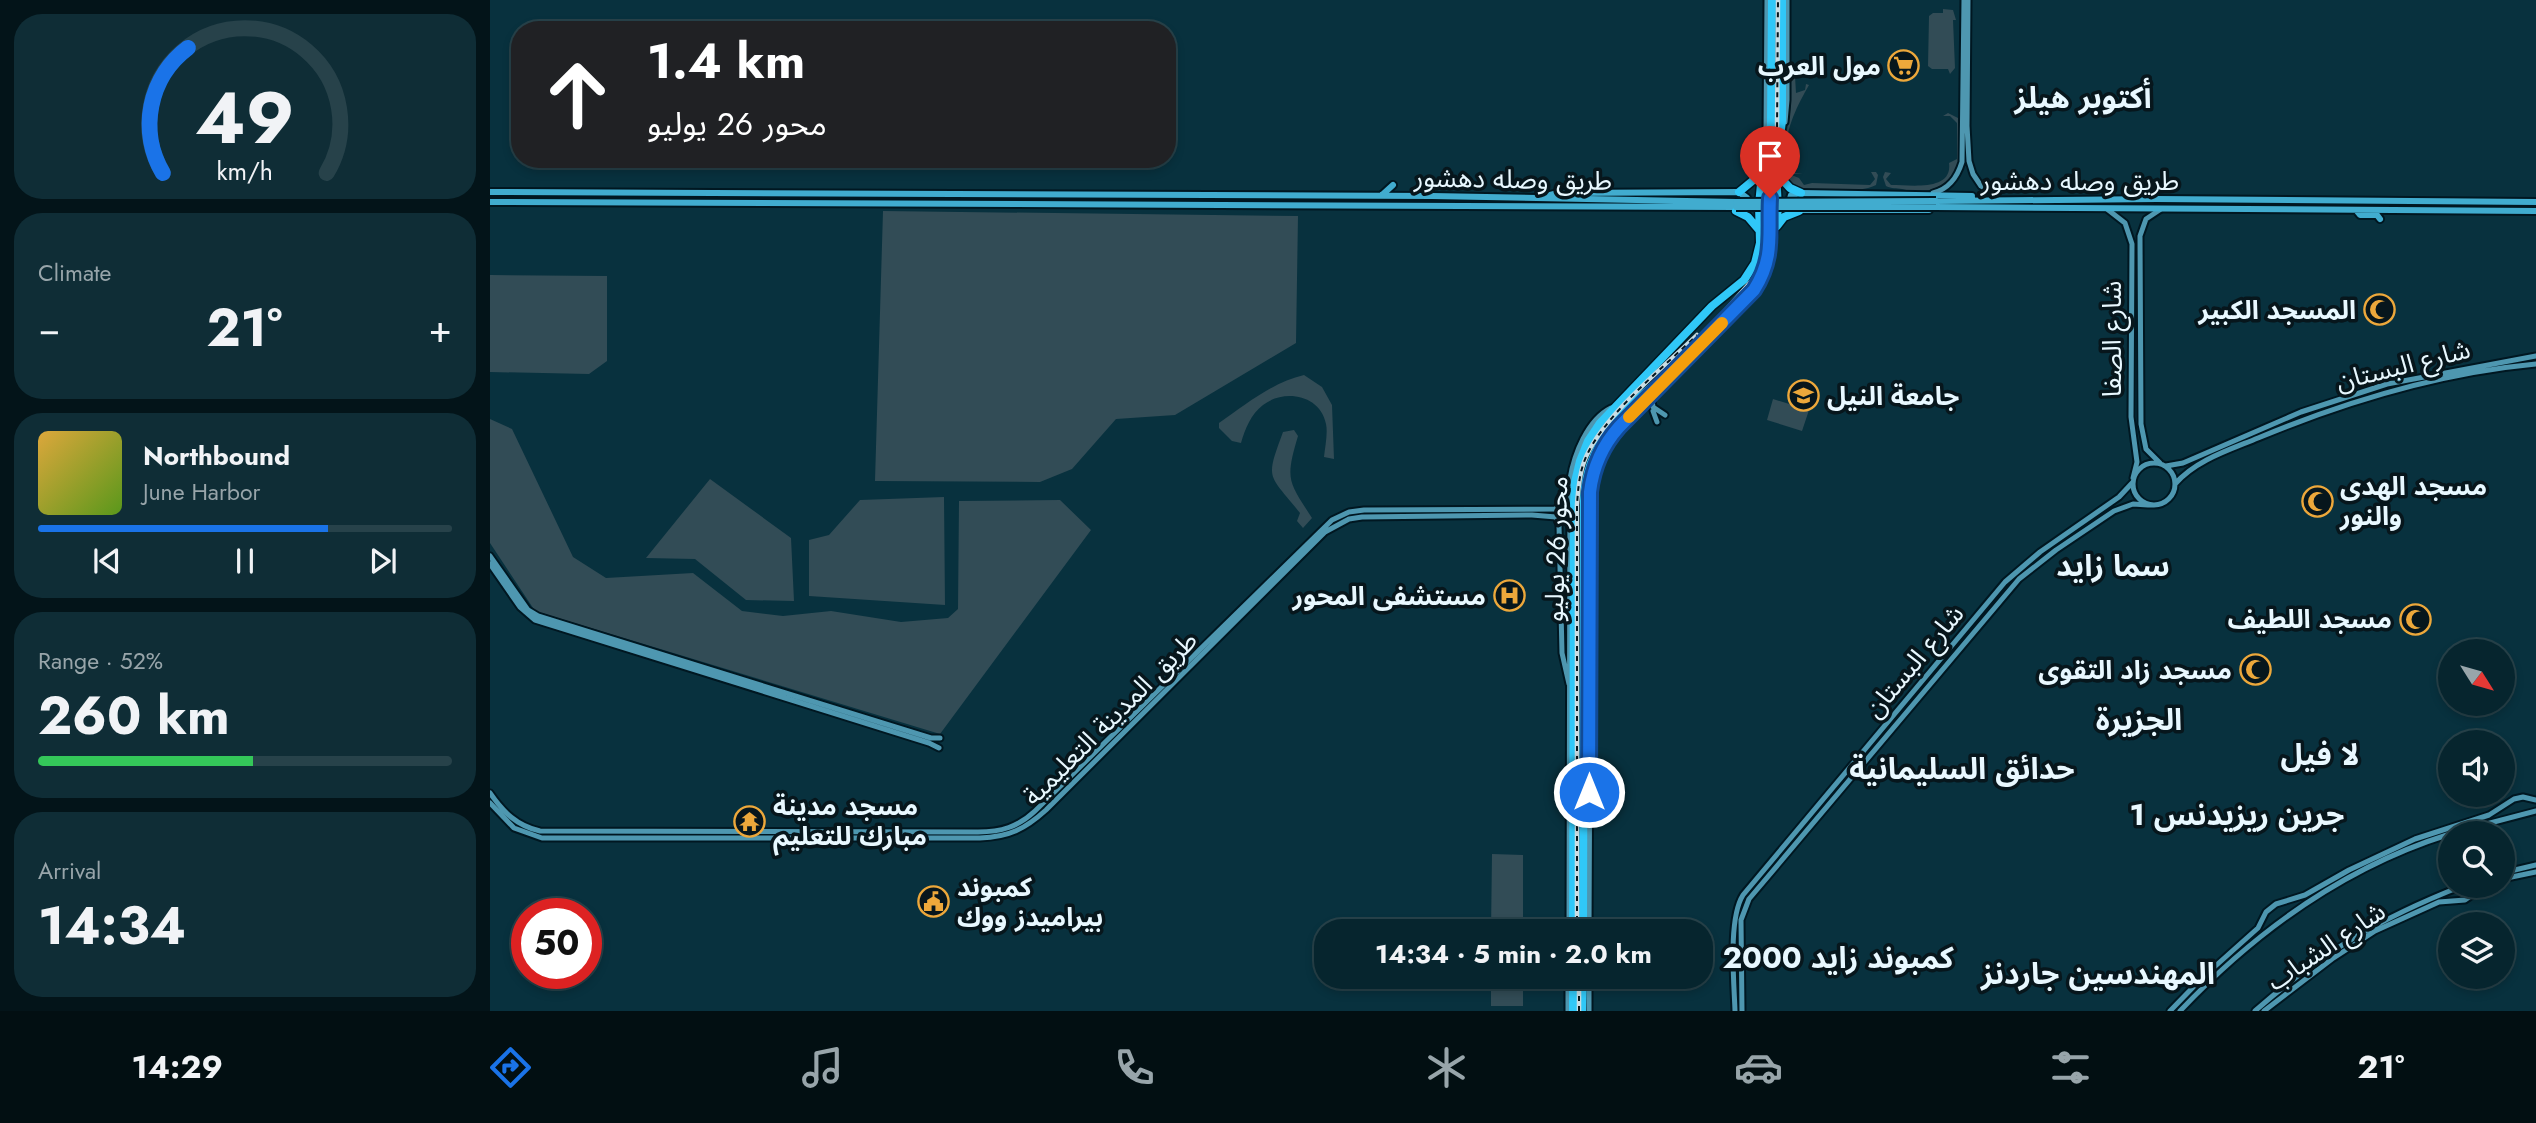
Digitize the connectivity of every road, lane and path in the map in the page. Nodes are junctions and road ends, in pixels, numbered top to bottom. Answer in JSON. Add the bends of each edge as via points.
{"nodes":[{"id":1,"x":1785,"y":0,"type":"edge"},
{"id":2,"x":1966,"y":0,"type":"edge"},
{"id":3,"x":1770,"y":2,"type":"edge"},
{"id":4,"x":1782,"y":10,"type":"junction"},
{"id":5,"x":1781,"y":132,"type":"junction"},
{"id":6,"x":1969,"y":161,"type":"junction"},
{"id":7,"x":1962,"y":162,"type":"junction"},
{"id":8,"x":1764,"y":167,"type":"junction"},
{"id":9,"x":1776,"y":171,"type":"junction"},
{"id":10,"x":1393,"y":185,"type":"dead end"},
{"id":11,"x":490,"y":192,"type":"edge"},
{"id":12,"x":1739,"y":192,"type":"junction"},
{"id":13,"x":522,"y":193,"type":"junction"},
{"id":14,"x":539,"y":193,"type":"junction"},
{"id":15,"x":1801,"y":193,"type":"junction"},
{"id":16,"x":947,"y":195,"type":"junction"},
{"id":17,"x":1923,"y":195,"type":"junction"},
{"id":18,"x":1254,"y":196,"type":"junction"},
{"id":19,"x":1273,"y":196,"type":"junction"},
{"id":20,"x":1380,"y":196,"type":"junction"},
{"id":21,"x":1996,"y":196,"type":"junction"},
{"id":22,"x":964,"y":199,"type":"junction"},
{"id":23,"x":2016,"y":199,"type":"junction"},
{"id":24,"x":490,"y":202,"type":"edge"},
{"id":25,"x":522,"y":202,"type":"junction"},
{"id":26,"x":538,"y":202,"type":"junction"},
{"id":27,"x":1540,"y":202,"type":"junction"},
{"id":28,"x":2481,"y":202,"type":"junction"},
{"id":29,"x":2494,"y":202,"type":"junction"},
{"id":30,"x":2536,"y":202,"type":"edge"},
{"id":31,"x":948,"y":203,"type":"junction"},
{"id":32,"x":1273,"y":205,"type":"junction"},
{"id":33,"x":1254,"y":206,"type":"junction"},
{"id":34,"x":2015,"y":207,"type":"junction"},
{"id":35,"x":2107,"y":209,"type":"junction"},
{"id":36,"x":2161,"y":209,"type":"junction"},
{"id":37,"x":2356,"y":210,"type":"junction"},
{"id":38,"x":1735,"y":211,"type":"junction"},
{"id":39,"x":1799,"y":211,"type":"junction"},
{"id":40,"x":2482,"y":211,"type":"junction"},
{"id":41,"x":2493,"y":211,"type":"junction"},
{"id":42,"x":2536,"y":211,"type":"edge"},
{"id":43,"x":2380,"y":219,"type":"dead end"},
{"id":44,"x":2136,"y":228,"type":"junction"},
{"id":45,"x":1760,"y":234,"type":"junction"},
{"id":46,"x":1772,"y":236,"type":"junction"},
{"id":47,"x":2131,"y":238,"type":"junction"},
{"id":48,"x":1668,"y":350,"type":"junction"},
{"id":49,"x":2536,"y":356,"type":"edge"},
{"id":50,"x":1655,"y":364,"type":"junction"},
{"id":51,"x":1679,"y":364,"type":"junction"},
{"id":52,"x":2536,"y":364,"type":"edge"},
{"id":53,"x":1662,"y":376,"type":"junction"},
{"id":54,"x":1651,"y":395,"type":"junction"},
{"id":55,"x":1642,"y":404,"type":"junction"},
{"id":56,"x":1614,"y":407,"type":"junction"},
{"id":57,"x":1665,"y":415,"type":"dead end"},
{"id":58,"x":1657,"y":422,"type":"dead end"},
{"id":59,"x":2146,"y":449,"type":"junction"},
{"id":60,"x":2136,"y":454,"type":"junction"},
{"id":61,"x":2183,"y":463,"type":"junction"},
{"id":62,"x":2163,"y":465,"type":"junction"},
{"id":63,"x":2189,"y":471,"type":"junction"},
{"id":64,"x":1570,"y":478,"type":"junction"},
{"id":65,"x":2133,"y":480,"type":"junction"},
{"id":66,"x":2175,"y":485,"type":"junction"},
{"id":67,"x":2119,"y":498,"type":"junction"},
{"id":68,"x":2148,"y":505,"type":"junction"},
{"id":69,"x":2123,"y":506,"type":"junction"},
{"id":70,"x":1532,"y":512,"type":"junction"},
{"id":71,"x":2053,"y":536,"type":"dead end"},
{"id":72,"x":2047,"y":547,"type":"junction"},
{"id":73,"x":490,"y":556,"type":"edge"},
{"id":74,"x":490,"y":564,"type":"edge"},
{"id":75,"x":1590,"y":564,"type":"junction"},
{"id":76,"x":1584,"y":584,"type":"junction"},
{"id":77,"x":617,"y":644,"type":"junction"},
{"id":78,"x":1574,"y":657,"type":"junction"},
{"id":79,"x":1944,"y":661,"type":"junction"},
{"id":80,"x":1569,"y":669,"type":"junction"},
{"id":81,"x":1932,"y":669,"type":"junction"},
{"id":82,"x":1940,"y":672,"type":"junction"},
{"id":83,"x":1569,"y":684,"type":"junction"},
{"id":84,"x":1569,"y":722,"type":"junction"},
{"id":85,"x":1574,"y":733,"type":"junction"},
{"id":86,"x":940,"y":738,"type":"dead end"},
{"id":87,"x":939,"y":748,"type":"dead end"},
{"id":88,"x":1834,"y":786,"type":"junction"},
{"id":89,"x":1839,"y":792,"type":"junction"},
{"id":90,"x":490,"y":793,"type":"edge"},
{"id":91,"x":2515,"y":799,"type":"edge"},
{"id":92,"x":2533,"y":799,"type":"edge"},
{"id":93,"x":490,"y":803,"type":"edge"},
{"id":94,"x":1820,"y":803,"type":"junction"},
{"id":95,"x":2501,"y":807,"type":"edge"},
{"id":96,"x":2506,"y":807,"type":"edge"},
{"id":97,"x":1826,"y":808,"type":"junction"},
{"id":98,"x":2533,"y":811,"type":"edge"},
{"id":99,"x":2512,"y":816,"type":"junction"},
{"id":100,"x":1578,"y":817,"type":"junction"},
{"id":101,"x":2469,"y":821,"type":"edge"},
{"id":102,"x":2494,"y":821,"type":"edge"},
{"id":103,"x":2438,"y":831,"type":"edge"},
{"id":104,"x":691,"y":835,"type":"junction"},
{"id":105,"x":1578,"y":835,"type":"junction"},
{"id":106,"x":2438,"y":838,"type":"edge"},
{"id":107,"x":1784,"y":846,"type":"junction"},
{"id":108,"x":1791,"y":849,"type":"junction"},
{"id":109,"x":1589,"y":857,"type":"junction"},
{"id":110,"x":2536,"y":865,"type":"edge"},
{"id":111,"x":2515,"y":870,"type":"edge"},
{"id":112,"x":2536,"y":872,"type":"edge"},
{"id":113,"x":2350,"y":873,"type":"junction"},
{"id":114,"x":2515,"y":876,"type":"edge"},
{"id":115,"x":1583,"y":879,"type":"junction"},
{"id":116,"x":2340,"y":879,"type":"junction"},
{"id":117,"x":2438,"y":897,"type":"edge"},
{"id":118,"x":2468,"y":898,"type":"edge"},
{"id":119,"x":1571,"y":919,"type":"edge"},
{"id":120,"x":1572,"y":919,"type":"edge"},
{"id":121,"x":1583,"y":919,"type":"edge"},
{"id":122,"x":1589,"y":919,"type":"edge"},
{"id":123,"x":2386,"y":922,"type":"junction"},
{"id":124,"x":1748,"y":957,"type":"dead end"},
{"id":125,"x":1741,"y":962,"type":"junction"},
{"id":126,"x":2287,"y":988,"type":"junction"},
{"id":127,"x":1571,"y":989,"type":"edge"},
{"id":128,"x":1584,"y":989,"type":"edge"},
{"id":129,"x":1587,"y":989,"type":"edge"},
{"id":130,"x":2185,"y":996,"type":"junction"},
{"id":131,"x":2194,"y":997,"type":"junction"},
{"id":132,"x":1585,"y":1009,"type":"edge"},
{"id":133,"x":1735,"y":1010,"type":"edge"},
{"id":134,"x":1571,"y":1011,"type":"edge"},
{"id":135,"x":2170,"y":1011,"type":"edge"},
{"id":136,"x":2180,"y":1011,"type":"edge"},
{"id":137,"x":2255,"y":1011,"type":"edge"},
{"id":138,"x":2264,"y":1011,"type":"edge"}],
"edges":[{"from":1,"to":4,"type":"highway","name":"محور 26 يوليو"},
{"from":1,"to":5,"type":"street","via":[[1787,100]]},
{"from":2,"to":6,"type":"street"},
{"from":2,"to":7,"type":"street"},
{"from":3,"to":4,"type":"highway"},
{"from":3,"to":8,"type":"highway","name":"محور 26 يوليو","via":[[1772,114]]},
{"from":4,"to":5,"type":"highway","name":"محور 26 يوليو"},
{"from":5,"to":9,"type":"highway","name":"محور 26 يوليو"},
{"from":6,"to":7,"type":"street"},
{"from":6,"to":21,"type":"street","via":[[1981,186]]},
{"from":7,"to":17,"type":"street","via":[[1947,187]]},
{"from":8,"to":12,"type":"highway"},
{"from":8,"to":45,"type":"highway","name":"محور 26 يوليو"},
{"from":9,"to":15,"type":"highway","via":[[1790,188]]},
{"from":9,"to":46,"type":"highway","name":"محور 26 يوليو","via":[[1779,204]]},
{"from":10,"to":20,"type":"main road"},
{"from":11,"to":13,"type":"main road","name":"طريق وصله دهشور"},
{"from":12,"to":27,"type":"main road","via":[[1559,193]]},
{"from":12,"to":38,"type":"main road","via":[[1747,205]]},
{"from":13,"to":14,"type":"main road","name":"طريق وصله دهشور"},
{"from":13,"to":25,"type":"main road"},
{"from":14,"to":16,"type":"main road","name":"طريق وصله دهشور"},
{"from":14,"to":26,"type":"main road"},
{"from":15,"to":17,"type":"main road"},
{"from":15,"to":39,"type":"main road","via":[[1788,201],[1790,208]]},
{"from":16,"to":22,"type":"main road","name":"طريق وصله دهشور"},
{"from":16,"to":31,"type":"main road"},
{"from":17,"to":21,"type":"main road"},
{"from":18,"to":19,"type":"main road","name":"طريق وصله دهشور"},
{"from":18,"to":22,"type":"main road","name":"طريق وصله دهشور"},
{"from":18,"to":33,"type":"main road"},
{"from":19,"to":20,"type":"main road","name":"طريق وصله دهشور"},
{"from":19,"to":32,"type":"main road"},
{"from":20,"to":27,"type":"main road","name":"طريق وصله دهشور"},
{"from":21,"to":23,"type":"main road"},
{"from":22,"to":31,"type":"main road","name":"طريق وصله دهشور"},
{"from":22,"to":33,"type":"main road","name":"طريق وصله دهشور"},
{"from":23,"to":27,"type":"main road","name":"طريق وصله دهشور","bridge":true},
{"from":23,"to":28,"type":"main road","name":"طريق وصله دهشور"},
{"from":24,"to":25,"type":"main road","name":"طريق وصله دهشور"},
{"from":25,"to":26,"type":"main road","name":"طريق وصله دهشور"},
{"from":26,"to":31,"type":"main road","name":"طريق وصله دهشور"},
{"from":27,"to":32,"type":"main road","name":"طريق وصله دهشور"},
{"from":27,"to":34,"type":"main road","name":"طريق وصله دهشور","bridge":true},
{"from":27,"to":38,"type":"main road","via":[[1551,208]]},
{"from":28,"to":29,"type":"main road","name":"طريق وصله دهشور"},
{"from":28,"to":40,"type":"main road"},
{"from":29,"to":30,"type":"main road","name":"طريق وصله دهشور"},
{"from":29,"to":41,"type":"main road"},
{"from":32,"to":33,"type":"main road","name":"طريق وصله دهشور"},
{"from":34,"to":35,"type":"main road","name":"طريق وصله دهشور"},
{"from":34,"to":39,"type":"main road"},
{"from":35,"to":36,"type":"main road","name":"طريق وصله دهشور"},
{"from":35,"to":47,"type":"street","via":[[2125,223]]},
{"from":36,"to":37,"type":"main road","name":"طريق وصله دهشور"},
{"from":36,"to":44,"type":"street"},
{"from":37,"to":40,"type":"main road","name":"طريق وصله دهشور"},
{"from":37,"to":43,"type":"main road"},
{"from":38,"to":45,"type":"highway","via":[[1751,220]]},
{"from":39,"to":46,"type":"highway","via":[[1784,217]]},
{"from":40,"to":41,"type":"main road","name":"طريق وصله دهشور"},
{"from":41,"to":42,"type":"main road","name":"طريق وصله دهشور"},
{"from":44,"to":47,"type":"street","name":"شارع الصفا"},
{"from":44,"to":59,"type":"street","name":"شارع الصفا","via":[[2140,406]]},
{"from":45,"to":48,"type":"highway","name":"محور 26 يوليو","via":[[1757,257],[1748,275]]},
{"from":46,"to":51,"type":"highway","name":"محور 26 يوليو","via":[[1766,268],[1754,290]]},
{"from":47,"to":60,"type":"street","name":"شارع الصفا","via":[[2131,416]]},
{"from":48,"to":50,"type":"highway","name":"محور 26 يوليو"},
{"from":48,"to":51,"type":"highway"},
{"from":49,"to":61,"type":"street","name":"شارع البستان","via":[[2398,379],[2300,410]]},
{"from":50,"to":53,"type":"highway","via":[[1663,368]]},
{"from":50,"to":56,"type":"highway","name":"محور 26 يوليو"},
{"from":51,"to":53,"type":"highway","name":"محور 26 يوليو"},
{"from":51,"to":54,"type":"street"},
{"from":52,"to":63,"type":"street","name":"شارع البستان","via":[[2391,393],[2294,423]]},
{"from":53,"to":76,"type":"highway","name":"محور 26 يوليو","via":[[1609,428],[1590,462],[1584,493]]},
{"from":54,"to":55,"type":"street"},
{"from":54,"to":57,"type":"street","via":[[1653,407]]},
{"from":55,"to":58,"type":"street","via":[[1653,410]]},
{"from":55,"to":75,"type":"street","via":[[1609,440],[1594,468]]},
{"from":56,"to":64,"type":"street","via":[[1601,414],[1584,439]]},
{"from":56,"to":78,"type":"highway","name":"محور 26 يوليو","via":[[1588,441],[1575,482]]},
{"from":59,"to":60,"type":"street"},
{"from":59,"to":62,"type":"street"},
{"from":60,"to":65,"type":"street","name":"شارع الصفا"},
{"from":61,"to":62,"type":"street","name":"شارع البستان"},
{"from":61,"to":63,"type":"street"},
{"from":62,"to":65,"type":"street","via":[[2146,464]]},
{"from":62,"to":66,"type":"street","via":[[2171,471]]},
{"from":63,"to":66,"type":"street","name":"شارع البستان"},
{"from":64,"to":70,"type":"street","name":"طريق المدينة التعليمية","via":[[1560,507]]},
{"from":64,"to":80,"type":"street"},
{"from":65,"to":67,"type":"street","name":"شارع البستان"},
{"from":65,"to":68,"type":"street","via":[[2138,499]]},
{"from":66,"to":68,"type":"street","via":[[2162,504]]},
{"from":67,"to":69,"type":"street","via":[[2124,500]]},
{"from":67,"to":72,"type":"street","name":"شارع البستان"},
{"from":68,"to":69,"type":"street"},
{"from":69,"to":79,"type":"street","name":"شارع البستان","via":[[2019,579]]},
{"from":70,"to":83,"type":"street","name":"طريق المدينة التعليمية","via":[[1559,521],[1562,653]]},
{"from":70,"to":104,"type":"street","name":"طريق المدينة التعليمية","via":[[1364,510],[1332,520],[1013,827],[924,834]]},
{"from":71,"to":72,"type":"street"},
{"from":72,"to":79,"type":"street","name":"شارع البستان","via":[[2014,573]]},
{"from":73,"to":77,"type":"street","via":[[533,614]]},
{"from":74,"to":77,"type":"street","via":[[530,618]]},
{"from":75,"to":76,"type":"highway"},
{"from":75,"to":109,"type":"street"},
{"from":76,"to":100,"type":"highway","name":"محور 26 يوليو"},
{"from":77,"to":86,"type":"street"},
{"from":77,"to":87,"type":"street"},
{"from":78,"to":80,"type":"highway"},
{"from":78,"to":85,"type":"highway","name":"محور 26 يوليو"},
{"from":79,"to":81,"type":"street","name":"شارع البستان"},
{"from":79,"to":82,"type":"street","name":"شارع البستان"},
{"from":80,"to":83,"type":"street"},
{"from":81,"to":82,"type":"street"},
{"from":81,"to":88,"type":"street","name":"شارع البستان"},
{"from":82,"to":89,"type":"street","name":"شارع البستان"},
{"from":83,"to":84,"type":"street"},
{"from":84,"to":85,"type":"highway"},
{"from":84,"to":119,"type":"street"},
{"from":85,"to":100,"type":"highway","name":"محور 26 يوليو"},
{"from":88,"to":89,"type":"street","via":[[1833,793]]},
{"from":88,"to":94,"type":"street","name":"شارع البستان"},
{"from":89,"to":97,"type":"street","name":"شارع البستان"},
{"from":90,"to":104,"type":"street","name":"طريق المدينة التعليمية","via":[[511,818],[540,831]]},
{"from":91,"to":92,"type":"street"},
{"from":92,"to":98,"type":"street"},
{"from":93,"to":104,"type":"street","name":"طريق المدينة التعليمية","via":[[508,824],[537,837]]},
{"from":94,"to":97,"type":"street","via":[[1828,801]]},
{"from":94,"to":107,"type":"street","name":"شارع البستان"},
{"from":95,"to":101,"type":"street"},
{"from":96,"to":99,"type":"street"},
{"from":97,"to":108,"type":"street","name":"شارع البستان"},
{"from":98,"to":99,"type":"street"},
{"from":99,"to":102,"type":"street"},
{"from":100,"to":105,"type":"highway","name":"محور 26 يوليو"},
{"from":103,"to":113,"type":"street"},
{"from":105,"to":115,"type":"highway","name":"محور 26 يوليو"},
{"from":105,"to":120,"type":"highway","name":"محور 26 يوليو"},
{"from":106,"to":113,"type":"street"},
{"from":107,"to":108,"type":"street"},
{"from":107,"to":133,"type":"street","name":"شارع البستان","via":[[1737,905],[1732,950]]},
{"from":108,"to":125,"type":"street","name":"شارع البستان","via":[[1745,907]]},
{"from":109,"to":115,"type":"highway"},
{"from":109,"to":122,"type":"street"},
{"from":110,"to":111,"type":"street"},
{"from":112,"to":114,"type":"street"},
{"from":113,"to":116,"type":"street"},
{"from":115,"to":121,"type":"highway","name":"محور 26 يوليو"},
{"from":116,"to":130,"type":"street","via":[[2273,906],[2258,928]]},
{"from":116,"to":131,"type":"street","via":[[2266,931]]},
{"from":117,"to":123,"type":"street","name":"شارع الشباب"},
{"from":118,"to":123,"type":"street","name":"شارع الشباب","via":[[2438,902]]},
{"from":123,"to":126,"type":"street","name":"شارع الشباب","via":[[2341,944]]},
{"from":124,"to":125,"type":"street"},
{"from":125,"to":133,"type":"street","name":"شارع البستان"},
{"from":126,"to":137,"type":"street","name":"شارع الشباب"},
{"from":126,"to":138,"type":"street","name":"شارع الشباب"},
{"from":127,"to":134,"type":"highway"},
{"from":128,"to":132,"type":"highway"},
{"from":129,"to":132,"type":"street"},
{"from":130,"to":131,"type":"street"},
{"from":130,"to":135,"type":"street"},
{"from":131,"to":136,"type":"street"}]}
